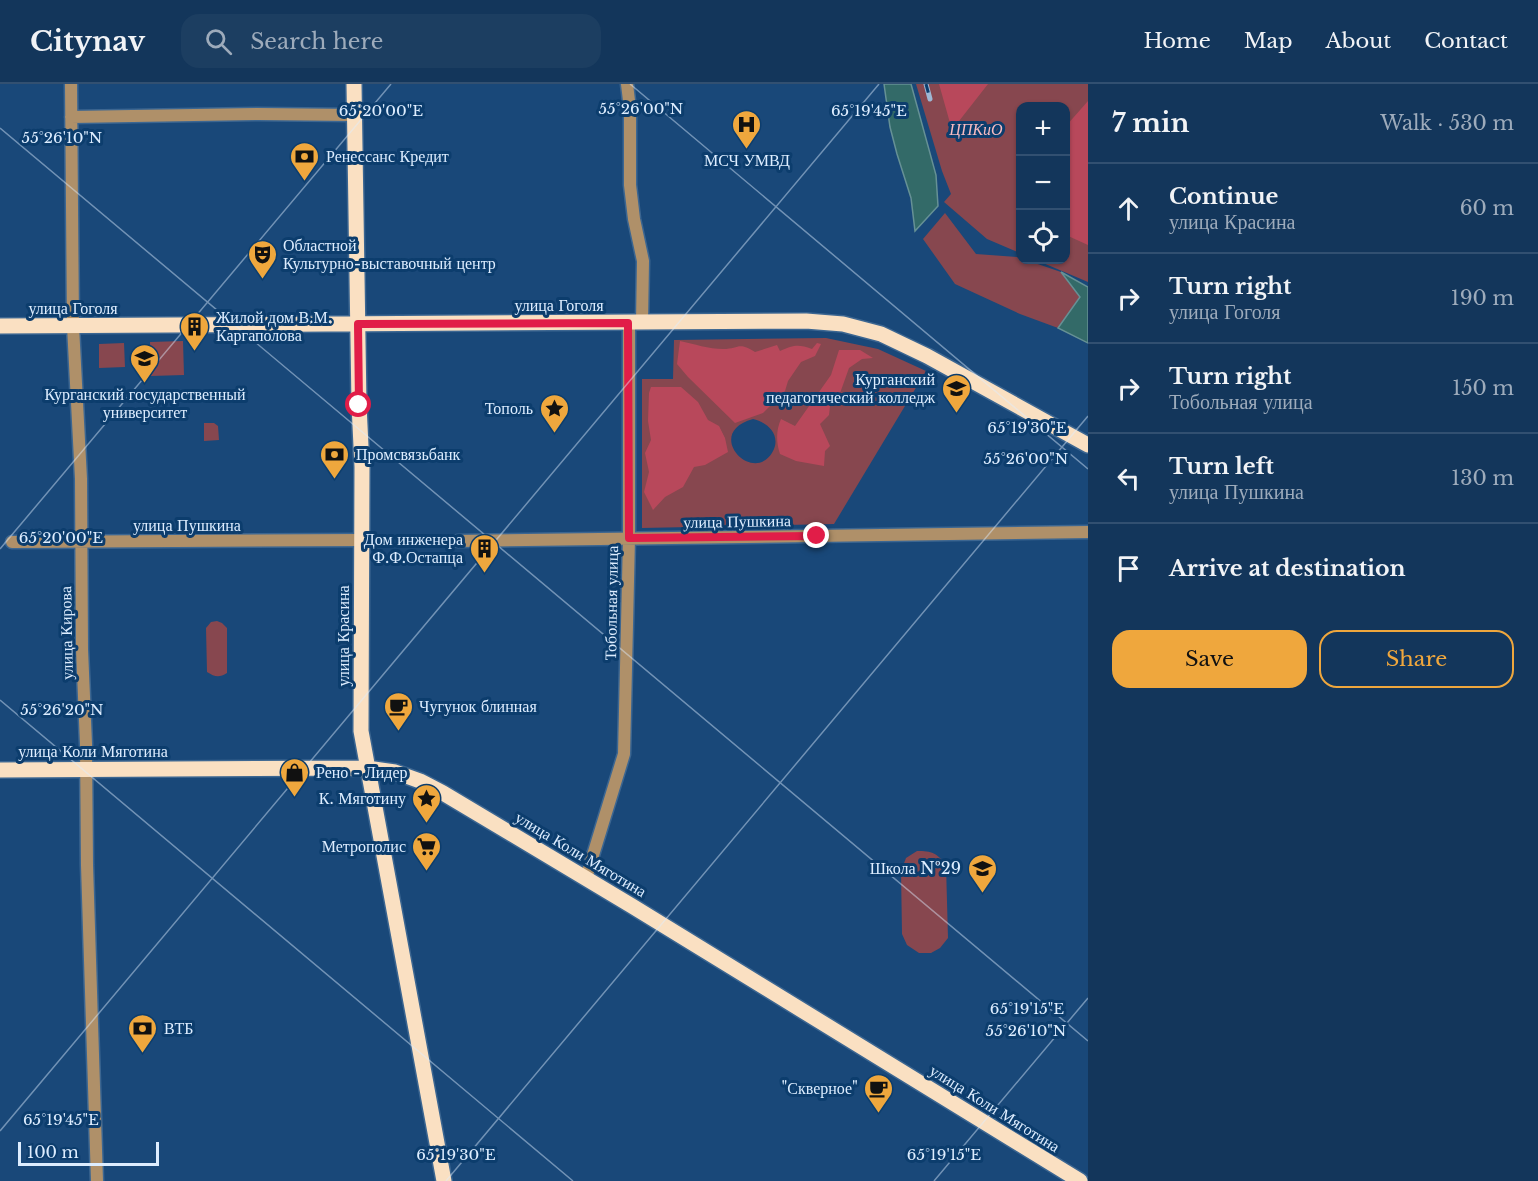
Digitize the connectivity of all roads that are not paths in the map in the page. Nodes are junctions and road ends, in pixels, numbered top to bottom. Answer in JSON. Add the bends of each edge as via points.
{"nodes":[{"id":1,"x":71,"y":84,"type":"edge"},
{"id":2,"x":354,"y":84,"type":"edge"},
{"id":3,"x":627,"y":84,"type":"edge"},
{"id":4,"x":354,"y":115,"type":"junction"},
{"id":5,"x":71,"y":117,"type":"junction"},
{"id":6,"x":635,"y":323,"type":"junction"},
{"id":7,"x":358,"y":324,"type":"junction"},
{"id":8,"x":0,"y":326,"type":"edge"},
{"id":9,"x":73,"y":326,"type":"junction"},
{"id":10,"x":1088,"y":445,"type":"edge"},
{"id":11,"x":1088,"y":532,"type":"edge"},
{"id":12,"x":629,"y":538,"type":"junction"},
{"id":13,"x":362,"y":540,"type":"junction"},
{"id":14,"x":458,"y":541,"type":"dead end"},
{"id":15,"x":12,"y":542,"type":"dead end"},
{"id":16,"x":82,"y":542,"type":"junction"},
{"id":17,"x":367,"y":768,"type":"junction"},
{"id":18,"x":86,"y":769,"type":"junction"},
{"id":19,"x":0,"y":770,"type":"edge"},
{"id":20,"x":586,"y":878,"type":"junction"},
{"id":21,"x":97,"y":1181,"type":"edge"},
{"id":22,"x":444,"y":1181,"type":"edge"},
{"id":23,"x":1080,"y":1181,"type":"edge"}],
"edges":[{"from":1,"to":5,"type":"street","name":"улица Кирова"},
{"from":2,"to":4,"type":"main road","name":"улица Красина"},
{"from":3,"to":6,"type":"street","name":"Тобольная улица","via":[[630,185],[643,261]]},
{"from":4,"to":5,"type":"street"},
{"from":4,"to":7,"type":"main road","name":"улица Красина"},
{"from":5,"to":9,"type":"street","name":"улица Кирова"},
{"from":6,"to":7,"type":"main road","name":"улица Гоголя"},
{"from":6,"to":10,"type":"main road","name":"улица Гоголя","via":[[806,321],[843,324],[881,334]]},
{"from":6,"to":12,"type":"street","name":"Тобольная улица"},
{"from":7,"to":9,"type":"main road","name":"улица Гоголя"},
{"from":7,"to":13,"type":"main road","name":"улица Красина"},
{"from":8,"to":9,"type":"main road","name":"улица Гоголя"},
{"from":9,"to":16,"type":"street","name":"улица Кирова"},
{"from":11,"to":12,"type":"street","name":"улица Пушкина"},
{"from":12,"to":14,"type":"street","name":"улица Пушкина"},
{"from":12,"to":20,"type":"street","name":"Тобольная улица","via":[[624,754]]},
{"from":13,"to":16,"type":"street","name":"улица Пушкина"},
{"from":13,"to":17,"type":"main road","name":"улица Красина","via":[[361,731]]},
{"from":15,"to":16,"type":"street","name":"улица Пушкина"},
{"from":16,"to":18,"type":"street","name":"улица Кирова"},
{"from":17,"to":18,"type":"main road","name":"улица Коли Мяготина"},
{"from":17,"to":20,"type":"main road","name":"улица Коли Мяготина","via":[[395,771],[420,781]]},
{"from":17,"to":22,"type":"main road","name":"улица Красина"},
{"from":18,"to":19,"type":"main road","name":"улица Коли Мяготина"},
{"from":18,"to":21,"type":"street","name":"улица Кирова"},
{"from":20,"to":23,"type":"main road","name":"улица Коли Мяготина"}]}
